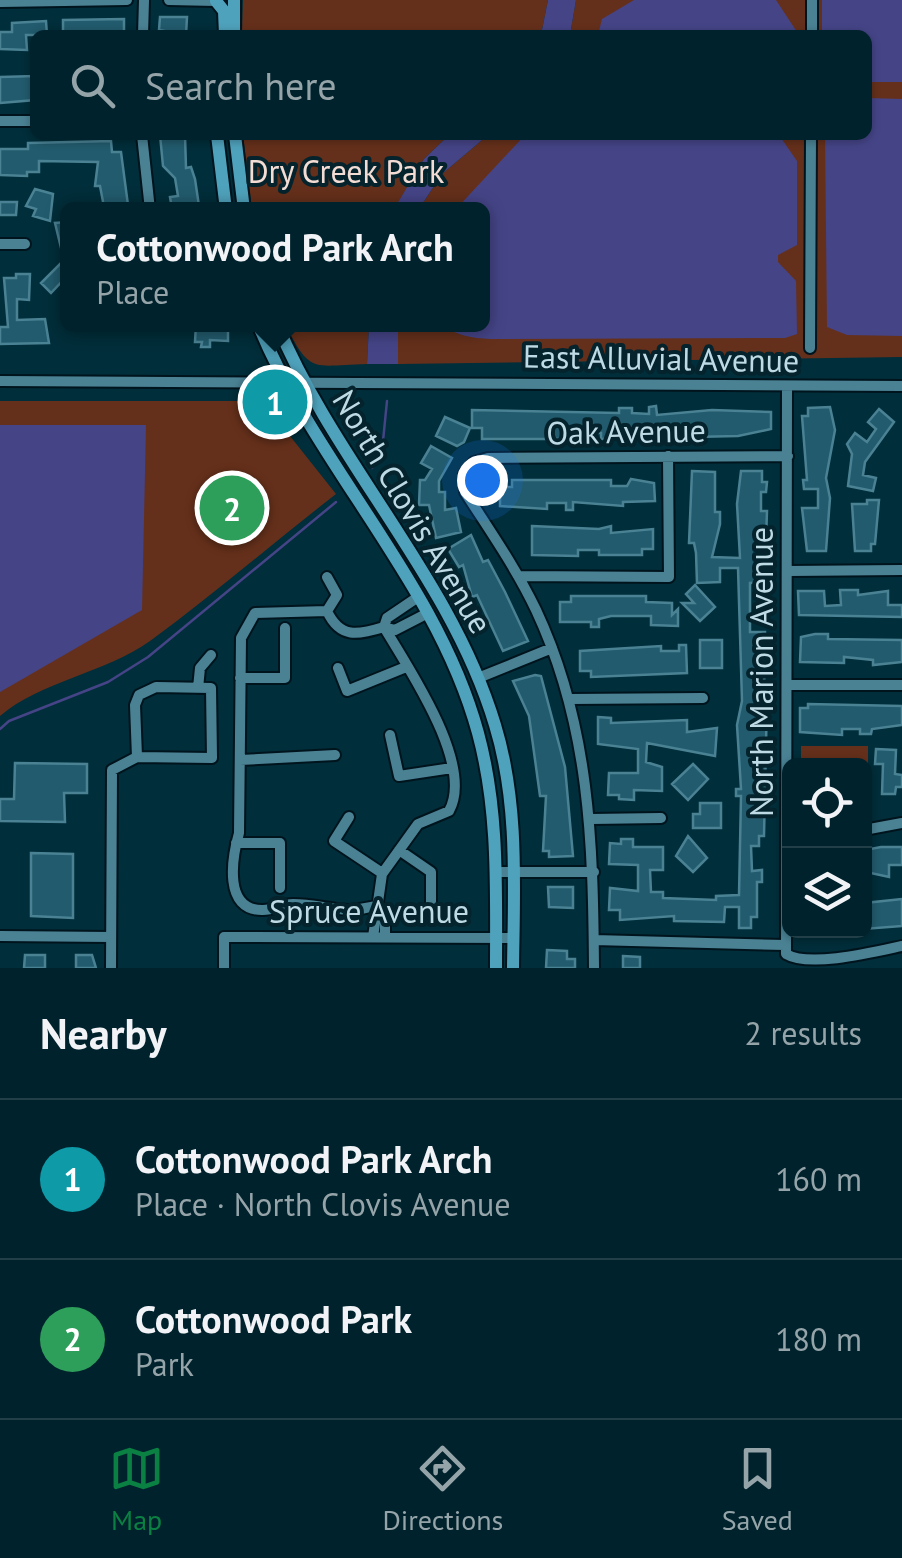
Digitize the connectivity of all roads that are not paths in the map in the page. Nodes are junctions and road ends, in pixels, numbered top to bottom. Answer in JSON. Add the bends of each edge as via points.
{"nodes":[{"id":1,"x":127,"y":0,"type":"edge"},
{"id":2,"x":144,"y":0,"type":"edge"},
{"id":3,"x":170,"y":0,"type":"edge"},
{"id":4,"x":216,"y":0,"type":"edge"},
{"id":5,"x":234,"y":0,"type":"edge"},
{"id":6,"x":812,"y":0,"type":"edge"},
{"id":7,"x":0,"y":2,"type":"edge"},
{"id":8,"x":143,"y":30,"type":"edge"},
{"id":9,"x":216,"y":30,"type":"edge"},
{"id":10,"x":224,"y":30,"type":"edge"},
{"id":11,"x":234,"y":30,"type":"edge"},
{"id":12,"x":812,"y":30,"type":"edge"},
{"id":13,"x":0,"y":121,"type":"edge"},
{"id":14,"x":30,"y":121,"type":"edge"},
{"id":15,"x":143,"y":140,"type":"edge"},
{"id":16,"x":218,"y":140,"type":"edge"},
{"id":17,"x":235,"y":140,"type":"edge"},
{"id":18,"x":811,"y":140,"type":"edge"},
{"id":19,"x":149,"y":202,"type":"edge"},
{"id":20,"x":225,"y":202,"type":"edge"},
{"id":21,"x":243,"y":202,"type":"edge"},
{"id":22,"x":0,"y":244,"type":"edge"},
{"id":23,"x":25,"y":244,"type":"dead end"},
{"id":24,"x":261,"y":332,"type":"edge"},
{"id":25,"x":280,"y":332,"type":"edge"},
{"id":26,"x":810,"y":348,"type":"dead end"},
{"id":27,"x":0,"y":381,"type":"edge"},
{"id":28,"x":283,"y":382,"type":"junction"},
{"id":29,"x":302,"y":382,"type":"junction"},
{"id":30,"x":788,"y":386,"type":"junction"},
{"id":31,"x":902,"y":386,"type":"edge"},
{"id":32,"x":668,"y":456,"type":"junction"},
{"id":33,"x":788,"y":456,"type":"junction"},
{"id":34,"x":902,"y":570,"type":"edge"},
{"id":35,"x":788,"y":572,"type":"junction"},
{"id":36,"x":518,"y":576,"type":"junction"},
{"id":37,"x":327,"y":578,"type":"dead end"},
{"id":38,"x":418,"y":598,"type":"junction"},
{"id":39,"x":327,"y":612,"type":"junction"},
{"id":40,"x":428,"y":614,"type":"junction"},
{"id":41,"x":384,"y":627,"type":"junction"},
{"id":42,"x":285,"y":628,"type":"dead end"},
{"id":43,"x":552,"y":648,"type":"junction"},
{"id":44,"x":211,"y":655,"type":"dead end"},
{"id":45,"x":406,"y":667,"type":"junction"},
{"id":46,"x":338,"y":668,"type":"dead end"},
{"id":47,"x":240,"y":678,"type":"junction"},
{"id":48,"x":478,"y":678,"type":"junction"},
{"id":49,"x":787,"y":685,"type":"junction"},
{"id":50,"x":902,"y":685,"type":"edge"},
{"id":51,"x":198,"y":688,"type":"junction"},
{"id":52,"x":703,"y":698,"type":"dead end"},
{"id":53,"x":570,"y":700,"type":"junction"},
{"id":54,"x":390,"y":734,"type":"dead end"},
{"id":55,"x":335,"y":755,"type":"dead end"},
{"id":56,"x":137,"y":757,"type":"junction"},
{"id":57,"x":787,"y":758,"type":"edge"},
{"id":58,"x":240,"y":760,"type":"junction"},
{"id":59,"x":452,"y":768,"type":"junction"},
{"id":60,"x":349,"y":818,"type":"dead end"},
{"id":61,"x":661,"y":818,"type":"dead end"},
{"id":62,"x":591,"y":819,"type":"junction"},
{"id":63,"x":902,"y":823,"type":"edge"},
{"id":64,"x":872,"y":829,"type":"edge"},
{"id":65,"x":236,"y":843,"type":"junction"},
{"id":66,"x":788,"y":848,"type":"edge"},
{"id":67,"x":399,"y":850,"type":"junction"},
{"id":68,"x":382,"y":872,"type":"junction"},
{"id":69,"x":496,"y":872,"type":"junction"},
{"id":70,"x":514,"y":872,"type":"junction"},
{"id":71,"x":594,"y":872,"type":"junction"},
{"id":72,"x":280,"y":888,"type":"dead end"},
{"id":73,"x":379,"y":906,"type":"junction"},
{"id":74,"x":430,"y":910,"type":"dead end"},
{"id":75,"x":0,"y":936,"type":"edge"},
{"id":76,"x":111,"y":937,"type":"junction"},
{"id":77,"x":379,"y":937,"type":"junction"},
{"id":78,"x":496,"y":938,"type":"junction"},
{"id":79,"x":514,"y":938,"type":"junction"},
{"id":80,"x":594,"y":940,"type":"junction"},
{"id":81,"x":902,"y":946,"type":"edge"},
{"id":82,"x":787,"y":952,"type":"junction"},
{"id":83,"x":111,"y":968,"type":"edge"},
{"id":84,"x":224,"y":968,"type":"edge"},
{"id":85,"x":496,"y":968,"type":"edge"},
{"id":86,"x":513,"y":968,"type":"edge"},
{"id":87,"x":594,"y":968,"type":"edge"}],
"edges":[{"from":1,"to":7,"type":"street"},
{"from":2,"to":8,"type":"street"},
{"from":3,"to":4,"type":"street"},
{"from":4,"to":9,"type":"main road"},
{"from":4,"to":10,"type":"main road"},
{"from":5,"to":11,"type":"main road"},
{"from":6,"to":12,"type":"street"},
{"from":13,"to":14,"type":"street"},
{"from":15,"to":19,"type":"street"},
{"from":16,"to":20,"type":"main road"},
{"from":17,"to":21,"type":"main road"},
{"from":18,"to":26,"type":"street"},
{"from":22,"to":23,"type":"street"},
{"from":24,"to":28,"type":"main road","name":"North Clovis Avenue"},
{"from":25,"to":29,"type":"main road","name":"North Clovis Avenue"},
{"from":27,"to":28,"type":"street","name":"East Alluvial Avenue"},
{"from":28,"to":29,"type":"street","name":"East Alluvial Avenue"},
{"from":28,"to":38,"type":"main road","name":"North Clovis Avenue"},
{"from":29,"to":30,"type":"street","name":"East Alluvial Avenue"},
{"from":29,"to":48,"type":"main road","name":"North Clovis Avenue","via":[[438,597]]},
{"from":30,"to":31,"type":"street","name":"East Alluvial Avenue"},
{"from":30,"to":33,"type":"street","name":"North Marion Avenue"},
{"from":32,"to":33,"type":"street","name":"Oak Avenue"},
{"from":32,"to":36,"type":"street","via":[[669,577]]},
{"from":32,"to":36,"type":"street","name":"Oak Avenue","via":[[488,458],[468,467],[466,492]]},
{"from":33,"to":35,"type":"street","name":"North Marion Avenue"},
{"from":34,"to":35,"type":"street"},
{"from":35,"to":49,"type":"street","name":"North Marion Avenue"},
{"from":36,"to":43,"type":"street"},
{"from":37,"to":39,"type":"street","via":[[337,595]]},
{"from":38,"to":40,"type":"main road","name":"North Clovis Avenue"},
{"from":38,"to":41,"type":"street"},
{"from":38,"to":48,"type":"main road","via":[[433,604]]},
{"from":39,"to":41,"type":"street","via":[[346,634]]},
{"from":39,"to":47,"type":"street","via":[[255,613],[241,638]]},
{"from":40,"to":41,"type":"street","via":[[396,630]]},
{"from":40,"to":69,"type":"main road","name":"North Clovis Avenue","via":[[479,734]]},
{"from":41,"to":45,"type":"street"},
{"from":42,"to":47,"type":"street","via":[[285,678]]},
{"from":43,"to":48,"type":"street"},
{"from":43,"to":53,"type":"street"},
{"from":44,"to":51,"type":"street","via":[[200,668]]},
{"from":45,"to":46,"type":"street","via":[[347,691]]},
{"from":45,"to":59,"type":"street","via":[[438,722]]},
{"from":47,"to":58,"type":"street"},
{"from":48,"to":70,"type":"main road","name":"North Clovis Avenue","via":[[503,762]]},
{"from":49,"to":50,"type":"street"},
{"from":49,"to":57,"type":"street","name":"North Marion Avenue"},
{"from":51,"to":56,"type":"street","via":[[156,687],[139,695]]},
{"from":51,"to":56,"type":"street","via":[[212,688],[212,758]]},
{"from":52,"to":53,"type":"street"},
{"from":53,"to":62,"type":"street"},
{"from":54,"to":59,"type":"street","via":[[399,776]]},
{"from":55,"to":58,"type":"street"},
{"from":56,"to":76,"type":"street","via":[[112,770]]},
{"from":58,"to":65,"type":"street"},
{"from":59,"to":67,"type":"street","via":[[456,795],[449,811],[418,824]]},
{"from":60,"to":68,"type":"street","via":[[334,840]]},
{"from":61,"to":62,"type":"street"},
{"from":62,"to":71,"type":"street"},
{"from":63,"to":64,"type":"street"},
{"from":65,"to":72,"type":"street","via":[[280,843]]},
{"from":65,"to":73,"type":"street","via":[[234,892],[243,905]]},
{"from":66,"to":82,"type":"street","name":"North Marion Avenue"},
{"from":67,"to":68,"type":"street"},
{"from":67,"to":74,"type":"street","via":[[432,872]]},
{"from":68,"to":73,"type":"street"},
{"from":69,"to":70,"type":"street","name":"Spruce Avenue"},
{"from":69,"to":78,"type":"main road","name":"North Clovis Avenue"},
{"from":70,"to":71,"type":"street","name":"Spruce Avenue"},
{"from":70,"to":79,"type":"main road","name":"North Clovis Avenue"},
{"from":71,"to":80,"type":"street"},
{"from":73,"to":77,"type":"street","via":[[373,913]]},
{"from":75,"to":76,"type":"street"},
{"from":76,"to":83,"type":"street"},
{"from":77,"to":78,"type":"street","name":"Spruce Avenue"},
{"from":77,"to":84,"type":"street","name":"Spruce Avenue","via":[[224,937]]},
{"from":78,"to":79,"type":"street","name":"Spruce Avenue"},
{"from":78,"to":85,"type":"main road","name":"North Clovis Avenue"},
{"from":79,"to":86,"type":"main road","name":"North Clovis Avenue"},
{"from":80,"to":82,"type":"street"},
{"from":80,"to":87,"type":"street"},
{"from":81,"to":82,"type":"street","via":[[831,959]]}]}
